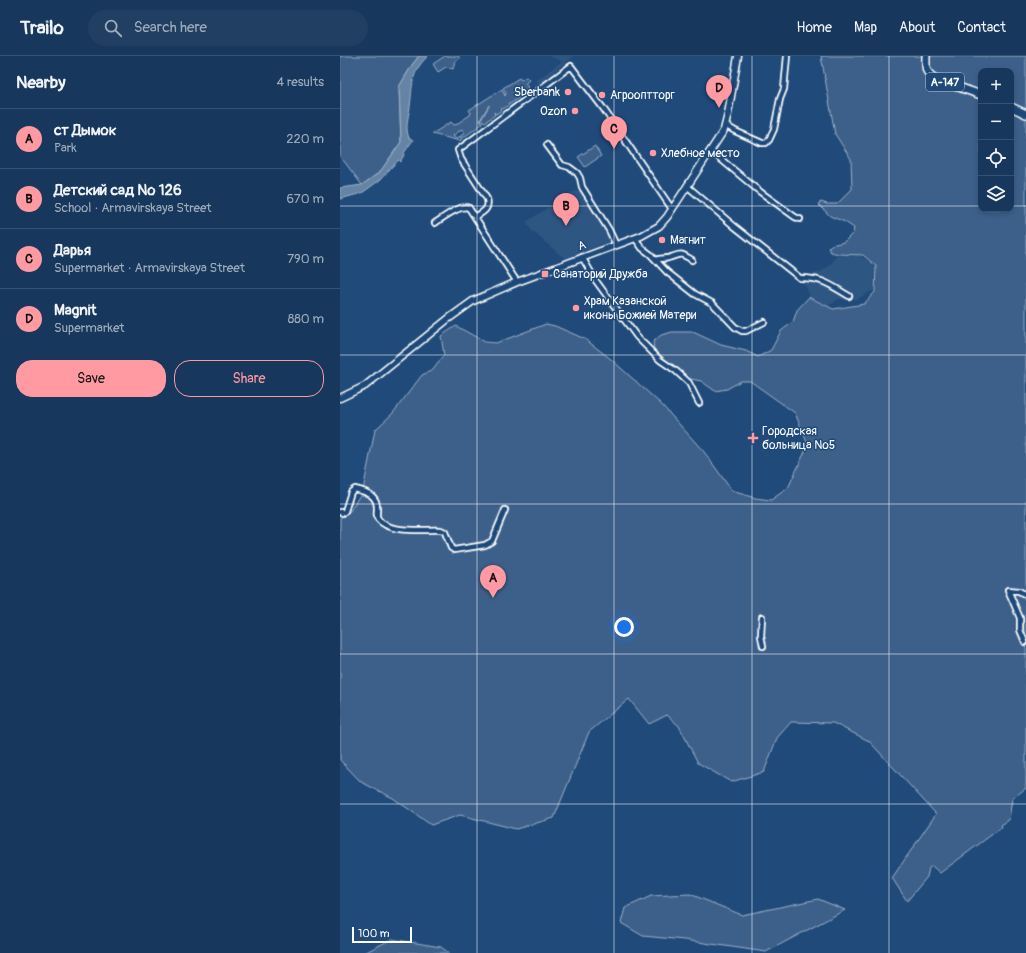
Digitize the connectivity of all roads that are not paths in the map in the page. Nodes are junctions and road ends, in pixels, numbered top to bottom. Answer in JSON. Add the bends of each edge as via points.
{"nodes":[{"id":1,"x":738,"y":56,"type":"edge"},
{"id":2,"x":787,"y":56,"type":"edge"},
{"id":3,"x":926,"y":56,"type":"edge"},
{"id":4,"x":978,"y":94,"type":"edge"},
{"id":5,"x":1014,"y":108,"type":"edge"},
{"id":6,"x":1026,"y":114,"type":"edge"},
{"id":7,"x":725,"y":125,"type":"junction"},
{"id":8,"x":547,"y":145,"type":"dead end"},
{"id":9,"x":711,"y":152,"type":"junction"},
{"id":10,"x":687,"y":186,"type":"junction"},
{"id":11,"x":672,"y":208,"type":"junction"},
{"id":12,"x":475,"y":217,"type":"junction"},
{"id":13,"x":800,"y":219,"type":"dead end"},
{"id":14,"x":435,"y":223,"type":"dead end"},
{"id":15,"x":635,"y":238,"type":"junction"},
{"id":16,"x":616,"y":245,"type":"junction"},
{"id":17,"x":582,"y":257,"type":"junction"},
{"id":18,"x":656,"y":260,"type":"junction"},
{"id":19,"x":692,"y":260,"type":"dead end"},
{"id":20,"x":517,"y":282,"type":"junction"},
{"id":21,"x":849,"y":296,"type":"dead end"},
{"id":22,"x":764,"y":322,"type":"dead end"},
{"id":23,"x":340,"y":398,"type":"edge"},
{"id":24,"x":699,"y":403,"type":"dead end"},
{"id":25,"x":505,"y":510,"type":"dead end"},
{"id":26,"x":340,"y":512,"type":"edge"},
{"id":27,"x":1026,"y":595,"type":"edge"},
{"id":28,"x":762,"y":617,"type":"dead end"},
{"id":29,"x":1025,"y":642,"type":"dead end"},
{"id":30,"x":763,"y":646,"type":"dead end"}],
"edges":[{"from":1,"to":7,"type":"main road","name":"A"},
{"from":2,"to":7,"type":"street","via":[[784,89],[769,140],[762,143]]},
{"from":3,"to":4,"type":"highway","number":"А-147","via":[[926,71],[930,75]]},
{"from":5,"to":6,"type":"highway"},
{"from":7,"to":9,"type":"main road","name":"A"},
{"from":8,"to":16,"type":"street","via":[[562,165],[577,173],[582,187]]},
{"from":9,"to":10,"type":"main road","name":"A"},
{"from":9,"to":13,"type":"street","via":[[759,191]]},
{"from":10,"to":11,"type":"main road","name":"A"},
{"from":10,"to":21,"type":"street","via":[[800,278],[822,280]]},
{"from":11,"to":12,"type":"street","via":[[571,66],[458,150],[489,204]]},
{"from":11,"to":15,"type":"main road","name":"A","via":[[659,226]]},
{"from":12,"to":14,"type":"street","via":[[466,206]]},
{"from":12,"to":20,"type":"street"},
{"from":15,"to":16,"type":"main road","name":"A"},
{"from":15,"to":18,"type":"street"},
{"from":16,"to":17,"type":"main road","name":"A"},
{"from":17,"to":20,"type":"main road","name":"A"},
{"from":17,"to":24,"type":"street","via":[[637,337],[689,383]]},
{"from":18,"to":19,"type":"street","via":[[678,254]]},
{"from":18,"to":22,"type":"street","via":[[695,294],[712,303],[735,327],[746,331]]},
{"from":20,"to":23,"type":"main road","name":"A","via":[[463,307],[373,380]]},
{"from":25,"to":26,"type":"street","via":[[492,541],[485,545],[454,550],[445,532],[441,530],[400,529],[385,524],[378,518],[376,500],[365,492],[355,489],[345,510],[343,513]]},
{"from":27,"to":29,"type":"street","via":[[1008,590],[1020,618],[1020,630]]},
{"from":28,"to":30,"type":"street"}]}
